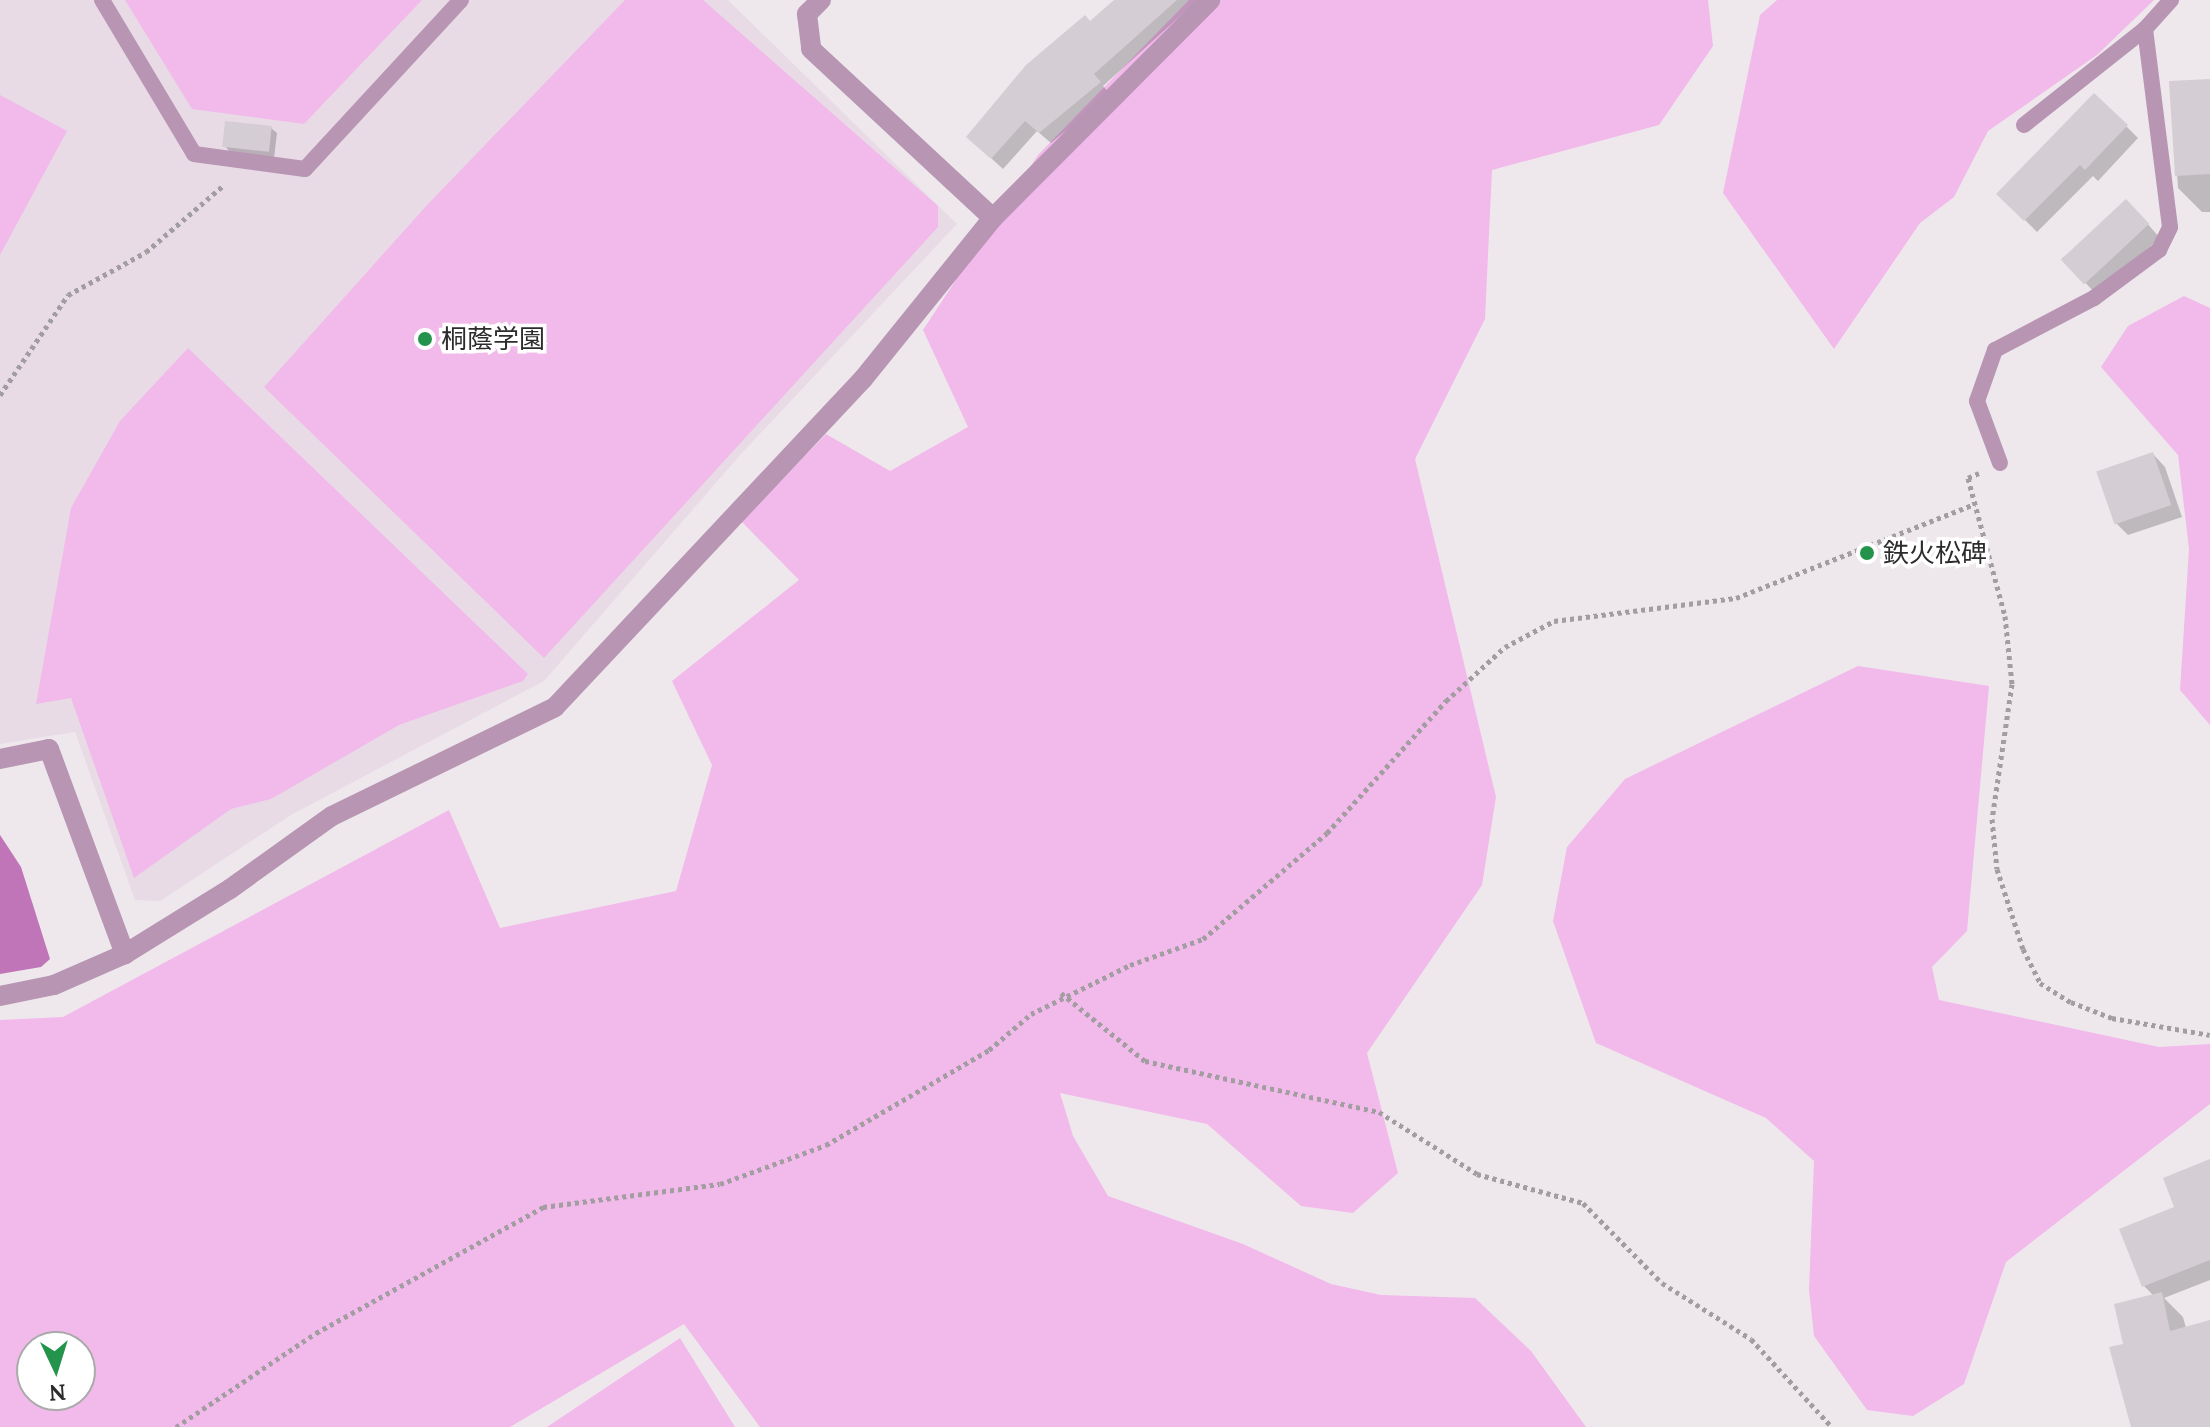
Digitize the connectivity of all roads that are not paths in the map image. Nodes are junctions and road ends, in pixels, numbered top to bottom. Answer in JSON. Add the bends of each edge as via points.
{"nodes":[{"id":1,"x":102,"y":0,"type":"edge"},
{"id":2,"x":461,"y":0,"type":"edge"},
{"id":3,"x":821,"y":0,"type":"edge"},
{"id":4,"x":1210,"y":0,"type":"edge"},
{"id":5,"x":2171,"y":0,"type":"edge"},
{"id":6,"x":2145,"y":29,"type":"junction"},
{"id":7,"x":2024,"y":125,"type":"dead end"},
{"id":8,"x":993,"y":218,"type":"junction"},
{"id":9,"x":2000,"y":463,"type":"road end"},
{"id":10,"x":0,"y":759,"type":"edge"},
{"id":11,"x":125,"y":954,"type":"junction"},
{"id":12,"x":0,"y":996,"type":"edge"}],
"edges":[{"from":1,"to":2,"type":"lane","via":[[194,154],[305,169]]},
{"from":3,"to":8,"type":"street","via":[[807,14],[811,49]]},
{"from":4,"to":8,"type":"street"},
{"from":5,"to":6,"type":"lane"},
{"from":6,"to":7,"type":"lane"},
{"from":6,"to":9,"type":"lane","via":[[2170,227],[2159,250],[2094,298],[1995,350],[1977,401]]},
{"from":8,"to":11,"type":"street","via":[[863,379],[555,707],[332,816],[230,889]]},
{"from":10,"to":11,"type":"street","via":[[49,749]]},
{"from":11,"to":12,"type":"street","via":[[54,985]]}]}
